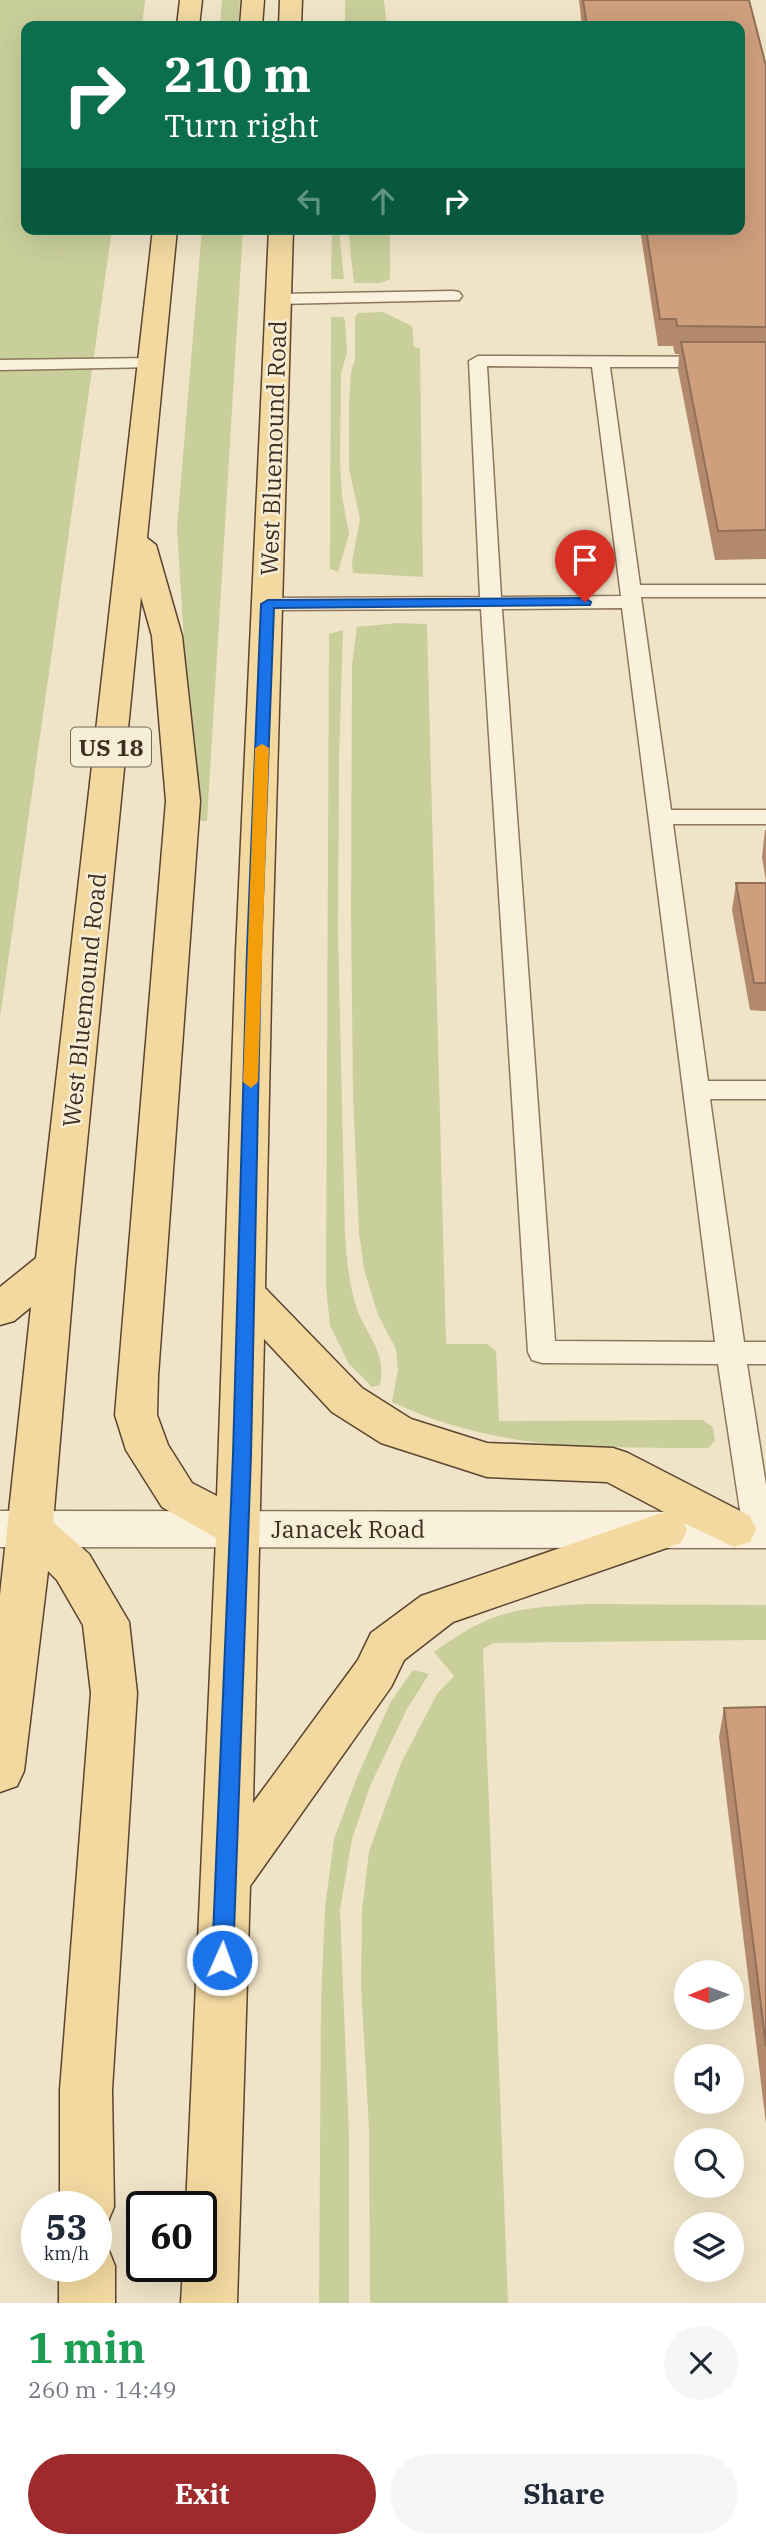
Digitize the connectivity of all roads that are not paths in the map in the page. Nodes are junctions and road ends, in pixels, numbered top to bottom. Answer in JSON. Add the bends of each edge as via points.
{"nodes":[{"id":1,"x":191,"y":0,"type":"edge"},
{"id":2,"x":253,"y":0,"type":"edge"},
{"id":3,"x":291,"y":0,"type":"edge"},
{"id":4,"x":189,"y":21,"type":"edge"},
{"id":5,"x":251,"y":21,"type":"edge"},
{"id":6,"x":290,"y":21,"type":"edge"},
{"id":7,"x":164,"y":235,"type":"edge"},
{"id":8,"x":281,"y":235,"type":"edge"},
{"id":9,"x":453,"y":296,"type":"dead end"},
{"id":10,"x":278,"y":299,"type":"junction"},
{"id":11,"x":600,"y":362,"type":"junction"},
{"id":12,"x":766,"y":362,"type":"edge"},
{"id":13,"x":151,"y":363,"type":"junction"},
{"id":14,"x":0,"y":365,"type":"edge"},
{"id":15,"x":136,"y":526,"type":"junction"},
{"id":16,"x":766,"y":591,"type":"edge"},
{"id":17,"x":632,"y":597,"type":"junction"},
{"id":18,"x":491,"y":602,"type":"junction"},
{"id":19,"x":268,"y":604,"type":"junction"},
{"id":20,"x":661,"y":817,"type":"junction"},
{"id":21,"x":766,"y":817,"type":"edge"},
{"id":22,"x":696,"y":1090,"type":"junction"},
{"id":23,"x":766,"y":1090,"type":"edge"},
{"id":24,"x":55,"y":1264,"type":"junction"},
{"id":25,"x":245,"y":1293,"type":"junction"},
{"id":26,"x":0,"y":1310,"type":"edge"},
{"id":27,"x":731,"y":1353,"type":"junction"},
{"id":28,"x":766,"y":1353,"type":"edge"},
{"id":29,"x":15,"y":1529,"type":"edge"},
{"id":30,"x":239,"y":1529,"type":"junction"},
{"id":31,"x":753,"y":1529,"type":"edge"},
{"id":32,"x":666,"y":1530,"type":"junction"},
{"id":33,"x":0,"y":1771,"type":"edge"},
{"id":34,"x":225,"y":1881,"type":"junction"},
{"id":35,"x":87,"y":2191,"type":"edge"},
{"id":36,"x":87,"y":2282,"type":"edge"},
{"id":37,"x":87,"y":2303,"type":"edge"},
{"id":38,"x":209,"y":2303,"type":"edge"}],
"edges":[{"from":1,"to":4,"type":"main road"},
{"from":2,"to":5,"type":"main road"},
{"from":3,"to":6,"type":"main road"},
{"from":7,"to":13,"type":"main road","name":"West Bluemound Road","number":"US 18"},
{"from":8,"to":10,"type":"main road","name":"West Bluemound Road"},
{"from":9,"to":10,"type":"lane"},
{"from":10,"to":19,"type":"main road","name":"West Bluemound Road"},
{"from":11,"to":12,"type":"lane"},
{"from":11,"to":17,"type":"lane"},
{"from":11,"to":18,"type":"lane","via":[[478,361]]},
{"from":13,"to":14,"type":"lane"},
{"from":13,"to":15,"type":"main road","name":"West Bluemound Road","number":"US 18"},
{"from":15,"to":24,"type":"main road","name":"West Bluemound Road","number":"US 18"},
{"from":15,"to":30,"type":"main road","via":[[167,636],[183,801],[136,1415],[148,1450],[177,1494]]},
{"from":16,"to":17,"type":"lane"},
{"from":17,"to":18,"type":"lane"},
{"from":17,"to":20,"type":"lane"},
{"from":18,"to":19,"type":"lane"},
{"from":18,"to":27,"type":"lane","via":[[542,1352]]},
{"from":19,"to":25,"type":"main road","name":"West Bluemound Road"},
{"from":20,"to":21,"type":"lane"},
{"from":20,"to":22,"type":"lane"},
{"from":22,"to":23,"type":"lane"},
{"from":22,"to":27,"type":"lane"},
{"from":24,"to":26,"type":"main road"},
{"from":24,"to":29,"type":"main road","name":"West Bluemound Road","number":"US 18"},
{"from":25,"to":30,"type":"main road","name":"West Bluemound Road"},
{"from":25,"to":31,"type":"main road","via":[[347,1400],[396,1432],[487,1460],[613,1465]]},
{"from":27,"to":28,"type":"lane"},
{"from":27,"to":31,"type":"lane"},
{"from":29,"to":30,"type":"street","name":"Janacek Road"},
{"from":29,"to":33,"type":"main road","name":"West Bluemound Road","number":"US 18","via":[[22,1616]]},
{"from":29,"to":35,"type":"main road","via":[[73,1567],[106,1622],[114,1693],[86,2090]]},
{"from":30,"to":32,"type":"street","name":"Janacek Road"},
{"from":30,"to":34,"type":"main road","name":"West Bluemound Road"},
{"from":31,"to":32,"type":"street","name":"Janacek Road"},
{"from":32,"to":34,"type":"main road","via":[[437,1609],[387,1647],[374,1673]]},
{"from":34,"to":38,"type":"main road","name":"West Bluemound Road"},
{"from":36,"to":37,"type":"main road"}]}
